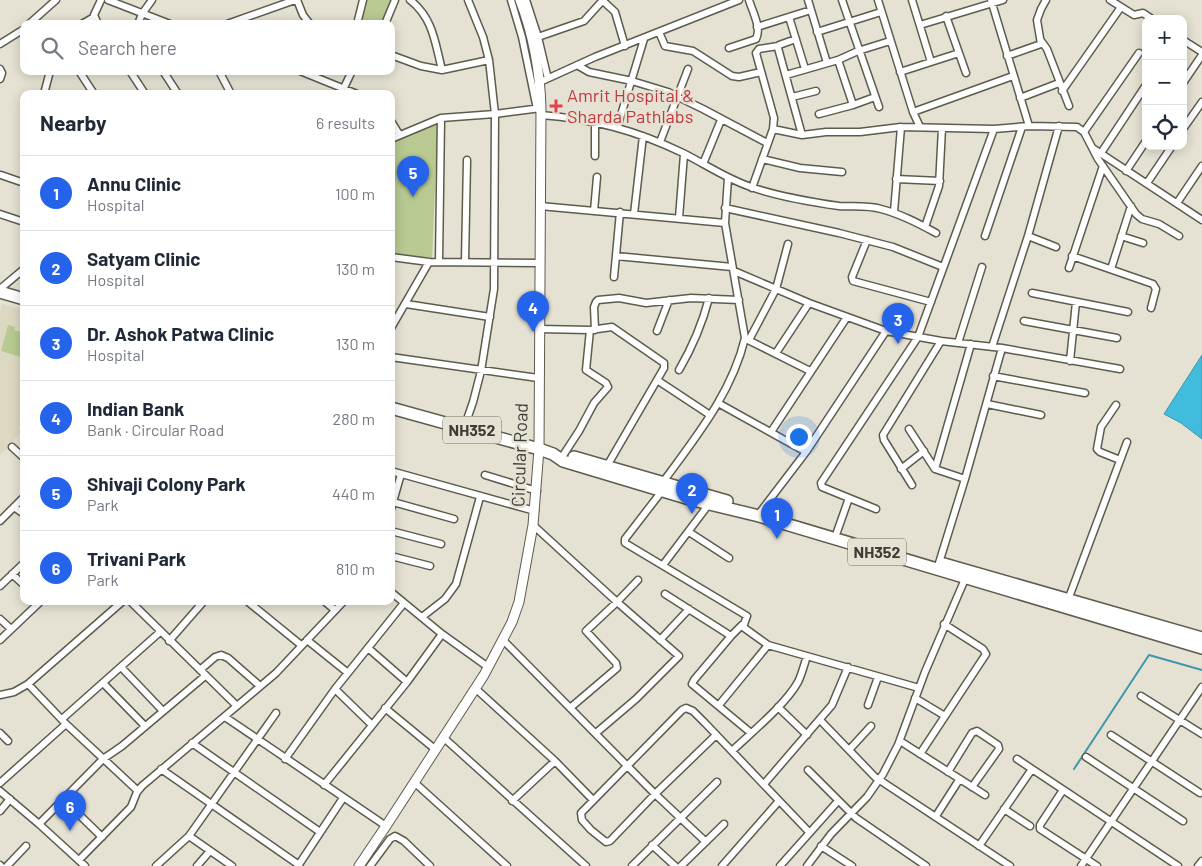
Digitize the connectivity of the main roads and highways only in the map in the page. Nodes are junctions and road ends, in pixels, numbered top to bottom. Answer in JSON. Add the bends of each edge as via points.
{"nodes":[{"id":1,"x":520,"y":0,"type":"edge"},
{"id":2,"x":0,"y":291,"type":"edge"},
{"id":3,"x":20,"y":298,"type":"edge"},
{"id":4,"x":395,"y":409,"type":"edge"},
{"id":5,"x":539,"y":449,"type":"junction"},
{"id":6,"x":558,"y":454,"type":"junction"},
{"id":7,"x":662,"y":486,"type":"junction"},
{"id":8,"x":760,"y":514,"type":"junction"},
{"id":9,"x":1064,"y":602,"type":"junction"},
{"id":10,"x":1202,"y":638,"type":"edge"},
{"id":11,"x":1202,"y":648,"type":"edge"},
{"id":12,"x":358,"y":866,"type":"edge"}],
"edges":[{"from":1,"to":5,"type":"main road","name":"Circular Road","via":[[541,76]]},
{"from":2,"to":3,"type":"highway"},
{"from":4,"to":5,"type":"highway","number":"NH352"},
{"from":5,"to":6,"type":"highway","number":"NH352"},
{"from":5,"to":12,"type":"main road","name":"Circular Road","via":[[533,525],[519,602],[512,622],[444,738]]},
{"from":6,"to":7,"type":"highway","number":"NH352","via":[[607,466]]},
{"from":6,"to":7,"type":"highway","number":"NH352","via":[[563,461]]},
{"from":7,"to":8,"type":"highway","number":"NH352"},
{"from":7,"to":8,"type":"highway","number":"NH352","via":[[709,504]]},
{"from":8,"to":9,"type":"highway","number":"NH352","via":[[837,532]]},
{"from":8,"to":9,"type":"highway","number":"NH352","via":[[965,579]]},
{"from":9,"to":10,"type":"highway","number":"NH352"},
{"from":9,"to":11,"type":"highway","number":"NH352"}]}
